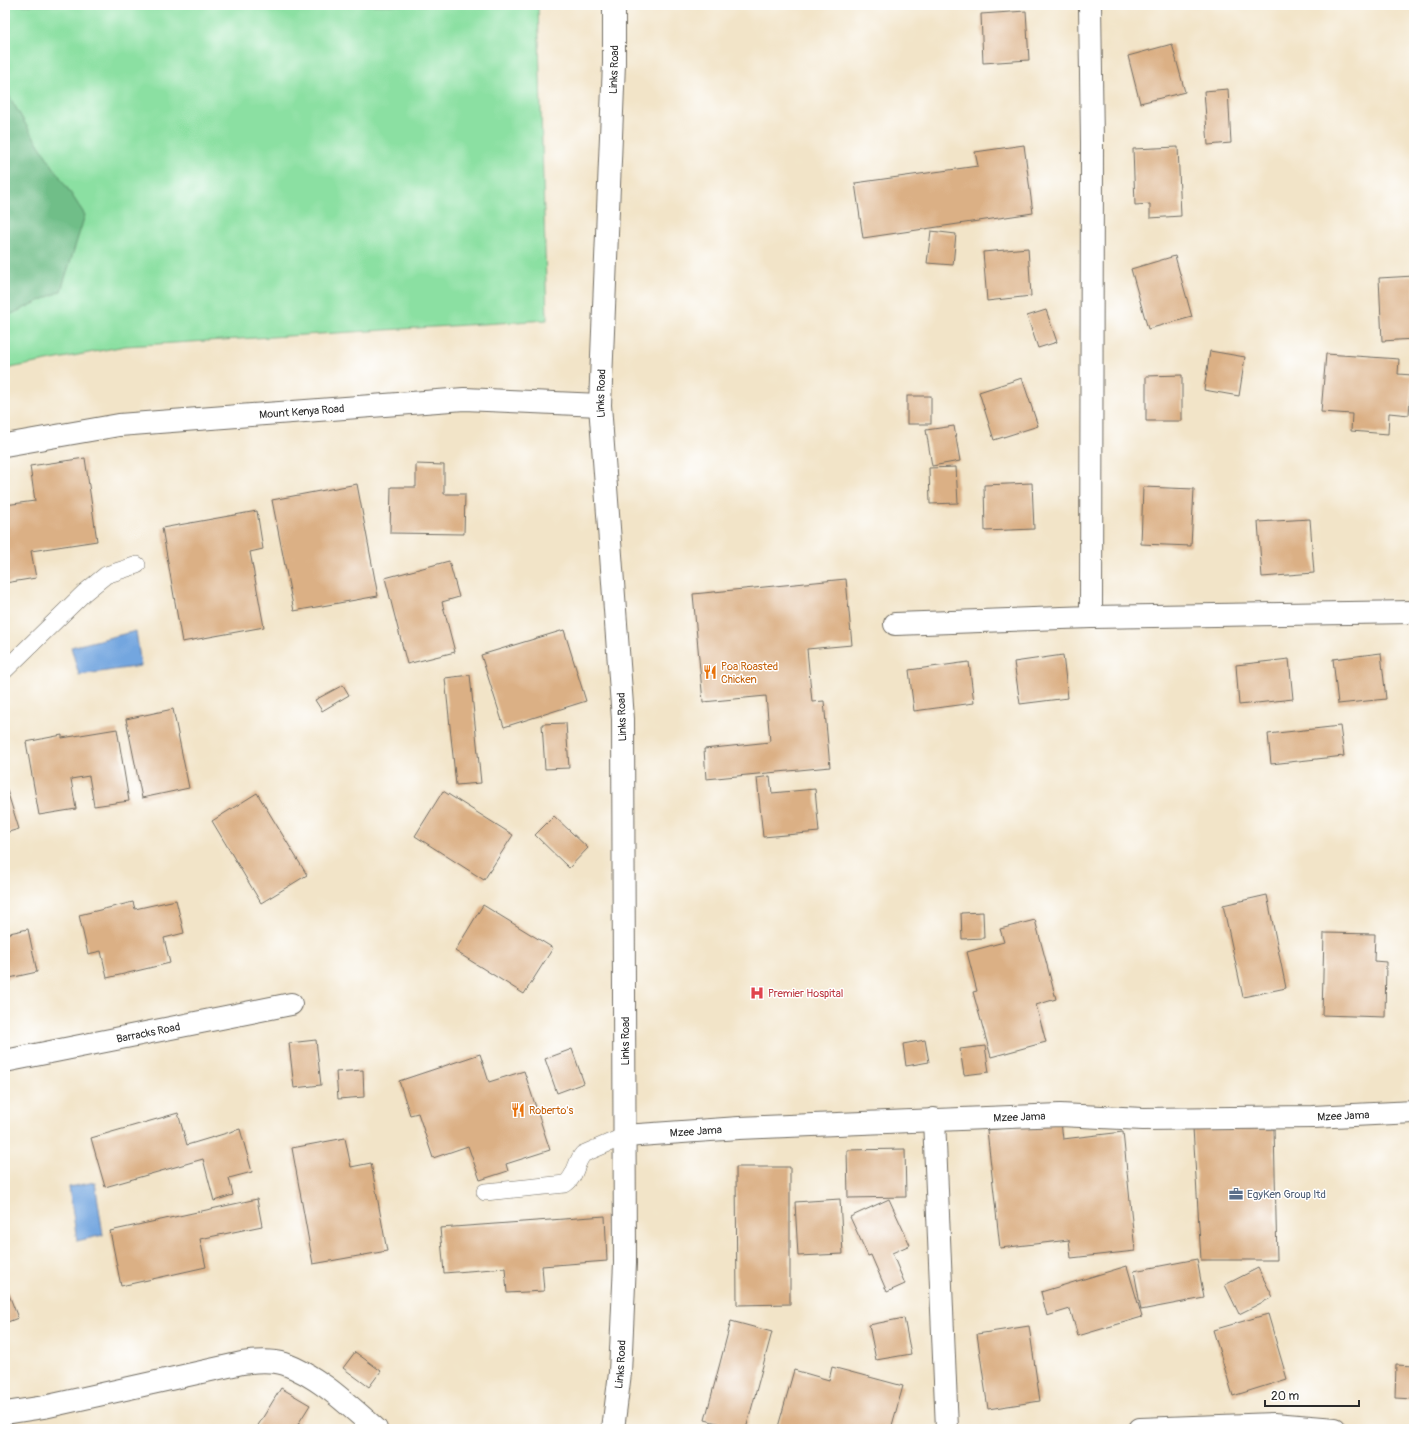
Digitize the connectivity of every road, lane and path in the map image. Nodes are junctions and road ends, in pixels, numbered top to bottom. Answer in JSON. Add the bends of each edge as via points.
{"nodes":[{"id":1,"x":614,"y":5,"type":"edge"},
{"id":2,"x":1090,"y":5,"type":"edge"},
{"id":3,"x":600,"y":405,"type":"junction"},
{"id":4,"x":5,"y":445,"type":"edge"},
{"id":5,"x":137,"y":565,"type":"dead end"},
{"id":6,"x":1414,"y":612,"type":"edge"},
{"id":7,"x":1091,"y":617,"type":"junction"},
{"id":8,"x":895,"y":624,"type":"dead end"},
{"id":9,"x":5,"y":670,"type":"edge"},
{"id":10,"x":291,"y":1004,"type":"dead end"},
{"id":11,"x":5,"y":1061,"type":"edge"},
{"id":12,"x":1414,"y":1112,"type":"edge"},
{"id":13,"x":934,"y":1119,"type":"junction"},
{"id":14,"x":625,"y":1136,"type":"junction"},
{"id":15,"x":485,"y":1192,"type":"dead end"},
{"id":16,"x":5,"y":1413,"type":"edge"},
{"id":17,"x":376,"y":1429,"type":"edge"},
{"id":18,"x":613,"y":1429,"type":"edge"},
{"id":19,"x":947,"y":1429,"type":"edge"},
{"id":20,"x":1140,"y":1429,"type":"edge"},
{"id":21,"x":1335,"y":1429,"type":"edge"}],
"edges":[{"from":1,"to":3,"type":"street","name":"Links Road","via":[[614,63]]},
{"from":2,"to":7,"type":"street"},
{"from":3,"to":4,"type":"street","name":"Mount Kenya Road","via":[[464,399],[119,425]]},
{"from":3,"to":14,"type":"street","name":"Links Road","via":[[623,719]]},
{"from":5,"to":9,"type":"lane","via":[[106,575]]},
{"from":6,"to":7,"type":"street"},
{"from":7,"to":8,"type":"street"},
{"from":10,"to":11,"type":"street","name":"Barracks Road"},
{"from":12,"to":13,"type":"street","name":"Mzee Jama","via":[[1313,1117],[1144,1119],[1060,1115]]},
{"from":13,"to":14,"type":"street","name":"Mzee Jama"},
{"from":13,"to":19,"type":"street"},
{"from":14,"to":15,"type":"lane","via":[[583,1154],[571,1178],[564,1184]]},
{"from":14,"to":18,"type":"street","name":"Links Road","via":[[625,1263],[620,1373]]},
{"from":16,"to":17,"type":"street","via":[[259,1361],[284,1364],[312,1376]]},
{"from":20,"to":21,"type":"street","via":[[1274,1424]]}]}
